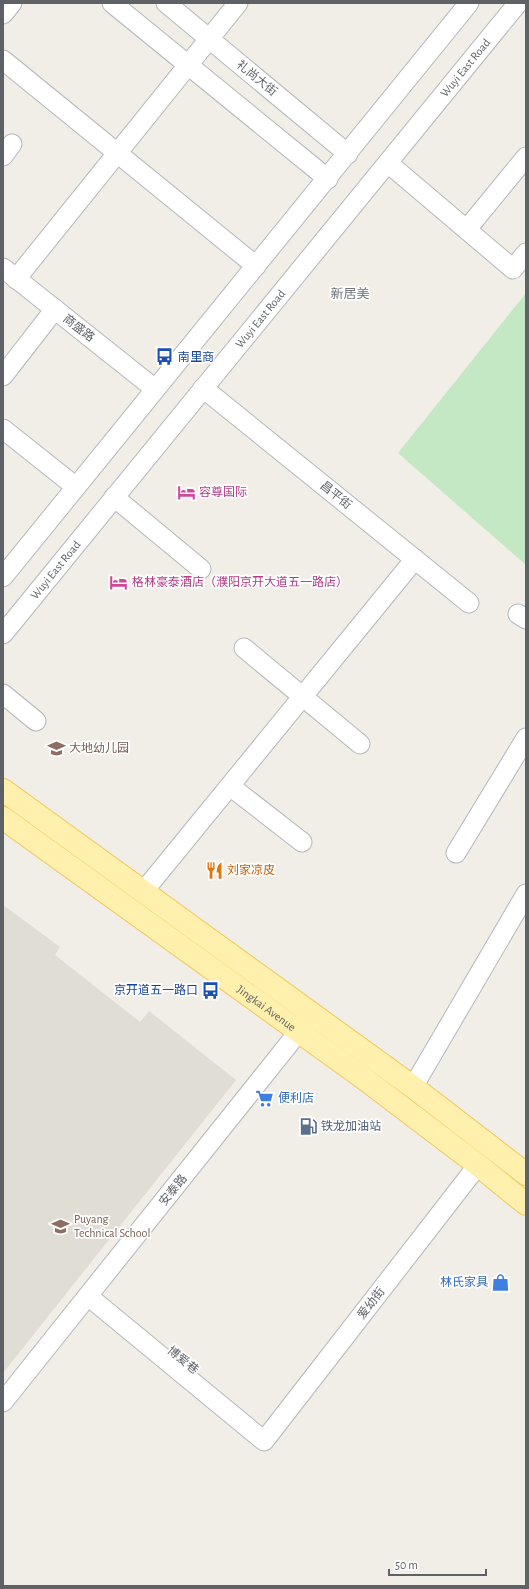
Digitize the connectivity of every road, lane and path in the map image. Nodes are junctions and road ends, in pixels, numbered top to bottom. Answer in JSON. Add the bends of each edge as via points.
{"nodes":[{"id":1,"x":12,"y":3,"type":"edge"},
{"id":2,"x":112,"y":3,"type":"edge"},
{"id":3,"x":166,"y":3,"type":"edge"},
{"id":4,"x":238,"y":3,"type":"edge"},
{"id":5,"x":469,"y":3,"type":"edge"},
{"id":6,"x":518,"y":3,"type":"edge"},
{"id":7,"x":3,"y":14,"type":"edge"},
{"id":8,"x":209,"y":39,"type":"junction"},
{"id":9,"x":3,"y":60,"type":"edge"},
{"id":10,"x":188,"y":65,"type":"junction"},
{"id":11,"x":117,"y":153,"type":"junction"},
{"id":12,"x":348,"y":154,"type":"junction"},
{"id":13,"x":526,"y":157,"type":"edge"},
{"id":14,"x":388,"y":163,"type":"junction"},
{"id":15,"x":328,"y":179,"type":"junction"},
{"id":16,"x":467,"y":229,"type":"junction"},
{"id":17,"x":526,"y":253,"type":"edge"},
{"id":18,"x":256,"y":266,"type":"junction"},
{"id":19,"x":10,"y":273,"type":"edge"},
{"id":20,"x":55,"y":309,"type":"junction"},
{"id":21,"x":3,"y":376,"type":"edge"},
{"id":22,"x":203,"y":388,"type":"junction"},
{"id":23,"x":155,"y":389,"type":"junction"},
{"id":24,"x":3,"y":429,"type":"edge"},
{"id":25,"x":76,"y":487,"type":"junction"},
{"id":26,"x":114,"y":496,"type":"junction"},
{"id":27,"x":415,"y":559,"type":"junction"},
{"id":28,"x":201,"y":569,"type":"dead end"},
{"id":29,"x":3,"y":577,"type":"edge"},
{"id":30,"x":469,"y":603,"type":"dead end"},
{"id":31,"x":3,"y":634,"type":"edge"},
{"id":32,"x":244,"y":648,"type":"dead end"},
{"id":33,"x":3,"y":694,"type":"edge"},
{"id":34,"x":302,"y":696,"type":"junction"},
{"id":35,"x":36,"y":721,"type":"dead end"},
{"id":36,"x":526,"y":738,"type":"edge"},
{"id":37,"x":360,"y":744,"type":"dead end"},
{"id":38,"x":230,"y":786,"type":"junction"},
{"id":39,"x":3,"y":790,"type":"edge"},
{"id":40,"x":3,"y":818,"type":"edge"},
{"id":41,"x":302,"y":842,"type":"dead end"},
{"id":42,"x":456,"y":853,"type":"dead end"},
{"id":43,"x":143,"y":892,"type":"junction"},
{"id":44,"x":526,"y":894,"type":"edge"},
{"id":45,"x":312,"y":1014,"type":"junction"},
{"id":46,"x":299,"y":1032,"type":"junction"},
{"id":47,"x":413,"y":1087,"type":"junction"},
{"id":48,"x":478,"y":1165,"type":"junction"},
{"id":49,"x":526,"y":1174,"type":"edge"},
{"id":50,"x":526,"y":1204,"type":"edge"},
{"id":51,"x":91,"y":1292,"type":"junction"},
{"id":52,"x":3,"y":1402,"type":"edge"},
{"id":53,"x":268,"y":1436,"type":"joint"}],
"edges":[{"from":1,"to":7,"type":"street"},
{"from":2,"to":10,"type":"street"},
{"from":3,"to":8,"type":"street","name":"礼尚大街"},
{"from":4,"to":8,"type":"street"},
{"from":5,"to":12,"type":"street"},
{"from":6,"to":14,"type":"street","name":"Wuyi East Road"},
{"from":8,"to":10,"type":"street"},
{"from":8,"to":12,"type":"street","name":"礼尚大街"},
{"from":9,"to":11,"type":"street"},
{"from":10,"to":11,"type":"street"},
{"from":10,"to":15,"type":"street"},
{"from":11,"to":18,"type":"street"},
{"from":11,"to":19,"type":"street"},
{"from":12,"to":15,"type":"street"},
{"from":13,"to":16,"type":"street"},
{"from":14,"to":16,"type":"street"},
{"from":14,"to":22,"type":"street","name":"Wuyi East Road"},
{"from":15,"to":18,"type":"street"},
{"from":16,"to":17,"type":"street","via":[[513,269]]},
{"from":18,"to":23,"type":"street"},
{"from":19,"to":20,"type":"street","name":"商盛路"},
{"from":20,"to":21,"type":"street"},
{"from":20,"to":23,"type":"street","name":"商盛路"},
{"from":22,"to":26,"type":"street","name":"Wuyi East Road"},
{"from":22,"to":27,"type":"street","name":"昌平街"},
{"from":23,"to":25,"type":"street"},
{"from":24,"to":25,"type":"street"},
{"from":25,"to":29,"type":"street"},
{"from":26,"to":28,"type":"street"},
{"from":26,"to":31,"type":"street","name":"Wuyi East Road"},
{"from":27,"to":30,"type":"street","name":"昌平街"},
{"from":27,"to":34,"type":"street"},
{"from":32,"to":34,"type":"street"},
{"from":33,"to":35,"type":"street"},
{"from":34,"to":37,"type":"street"},
{"from":34,"to":38,"type":"street"},
{"from":36,"to":42,"type":"street"},
{"from":38,"to":41,"type":"street"},
{"from":38,"to":43,"type":"street"},
{"from":39,"to":43,"type":"main road","name":"Jingkai Avenue"},
{"from":40,"to":46,"type":"main road","name":"Jingkai Avenue"},
{"from":43,"to":45,"type":"main road","name":"Jingkai Avenue"},
{"from":44,"to":47,"type":"street"},
{"from":45,"to":46,"type":"street","name":"安泰路"},
{"from":45,"to":47,"type":"main road","name":"Jingkai Avenue"},
{"from":46,"to":48,"type":"main road","name":"Jingkai Avenue"},
{"from":46,"to":51,"type":"street","name":"安泰路"},
{"from":47,"to":49,"type":"main road","name":"Jingkai Avenue"},
{"from":48,"to":50,"type":"main road","name":"Jingkai Avenue"},
{"from":48,"to":53,"type":"street","name":"爱幼街"},
{"from":51,"to":52,"type":"street","name":"安泰路"},
{"from":51,"to":53,"type":"street","name":"博爱巷"}]}
